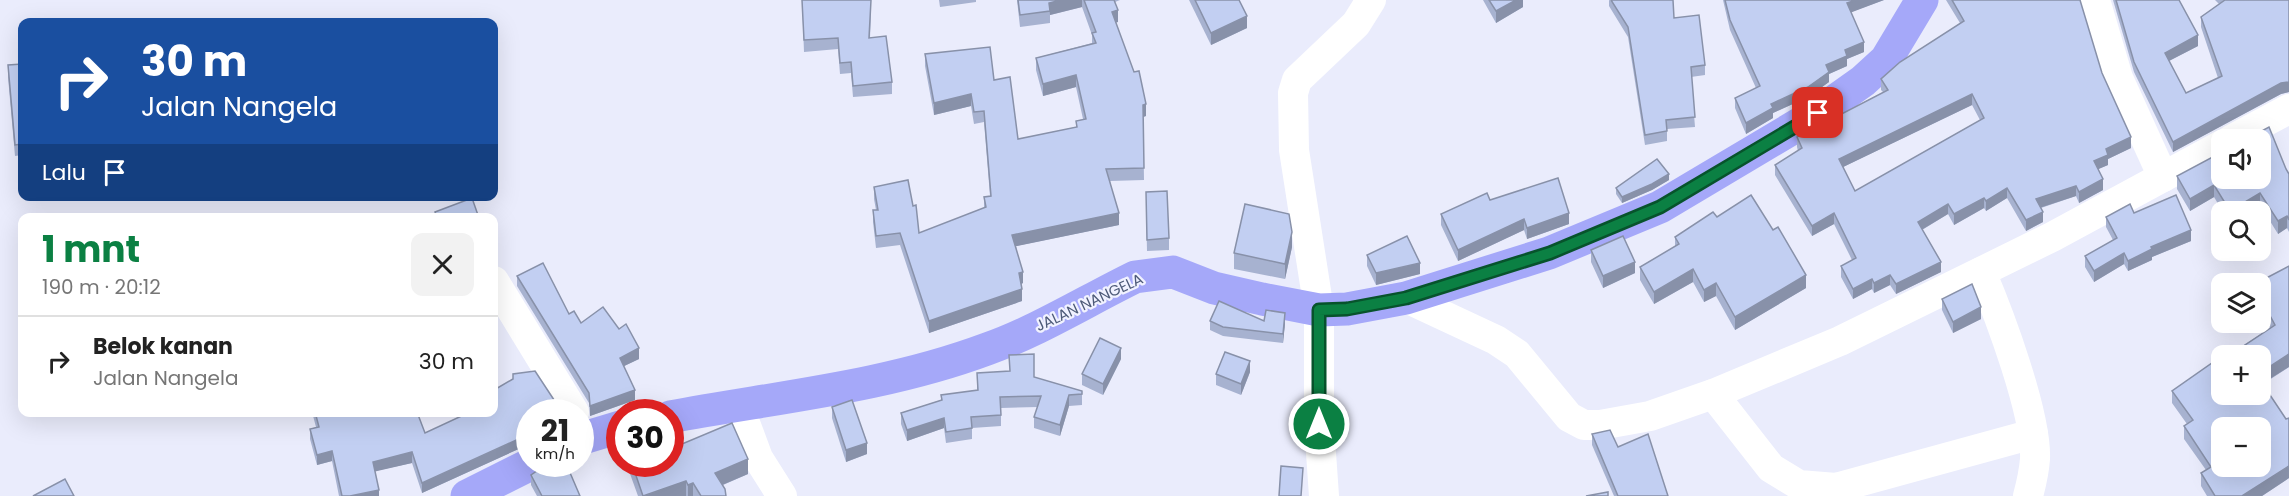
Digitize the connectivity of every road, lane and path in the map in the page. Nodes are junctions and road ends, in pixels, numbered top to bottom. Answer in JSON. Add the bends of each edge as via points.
{"nodes":[{"id":1,"x":1371,"y":0,"type":"edge"},
{"id":2,"x":1922,"y":0,"type":"edge"},
{"id":3,"x":2095,"y":0,"type":"edge"},
{"id":4,"x":2289,"y":109,"type":"edge"},
{"id":5,"x":2252,"y":129,"type":"edge"},
{"id":6,"x":2211,"y":151,"type":"edge"},
{"id":7,"x":2163,"y":177,"type":"junction"},
{"id":8,"x":1981,"y":272,"type":"junction"},
{"id":9,"x":498,"y":288,"type":"edge"},
{"id":10,"x":1406,"y":298,"type":"junction"},
{"id":11,"x":1319,"y":310,"type":"junction"},
{"id":12,"x":1713,"y":394,"type":"junction"},
{"id":13,"x":564,"y":399,"type":"edge"},
{"id":14,"x":738,"y":404,"type":"junction"},
{"id":15,"x":684,"y":414,"type":"edge"},
{"id":16,"x":2033,"y":434,"type":"junction"},
{"id":17,"x":1771,"y":468,"type":"junction"},
{"id":18,"x":516,"y":472,"type":"edge"},
{"id":19,"x":776,"y":487,"type":"edge"},
{"id":20,"x":467,"y":496,"type":"edge"},
{"id":21,"x":1324,"y":496,"type":"edge"},
{"id":22,"x":1785,"y":496,"type":"edge"},
{"id":23,"x":2028,"y":496,"type":"edge"}],
"edges":[{"from":1,"to":11,"type":"street","via":[[1356,24],[1297,80],[1293,93],[1294,150]]},
{"from":2,"to":10,"type":"main road","name":"JALAN NANGELA","via":[[1886,60],[1863,81],[1707,180],[1660,207],[1550,253]]},
{"from":3,"to":7,"type":"street","via":[[2118,78]]},
{"from":4,"to":5,"type":"street"},
{"from":6,"to":7,"type":"street"},
{"from":7,"to":8,"type":"street"},
{"from":8,"to":12,"type":"street","via":[[1840,341]]},
{"from":8,"to":16,"type":"street"},
{"from":9,"to":13,"type":"street"},
{"from":10,"to":11,"type":"main road","name":"JALAN NANGELA"},
{"from":10,"to":12,"type":"street","via":[[1496,340],[1517,354],[1569,417],[1584,425],[1650,416]]},
{"from":11,"to":14,"type":"main road","name":"JALAN NANGELA","via":[[1214,288],[1173,272],[1150,273],[989,349],[857,386]]},
{"from":11,"to":21,"type":"street","via":[[1319,424]]},
{"from":12,"to":17,"type":"street"},
{"from":14,"to":15,"type":"main road","name":"JALAN NANGELA"},
{"from":14,"to":19,"type":"street","via":[[754,450]]},
{"from":16,"to":17,"type":"street","via":[[1836,488],[1799,485]]},
{"from":16,"to":23,"type":"street","via":[[2035,459]]},
{"from":17,"to":22,"type":"street"},
{"from":18,"to":20,"type":"main road"}]}
